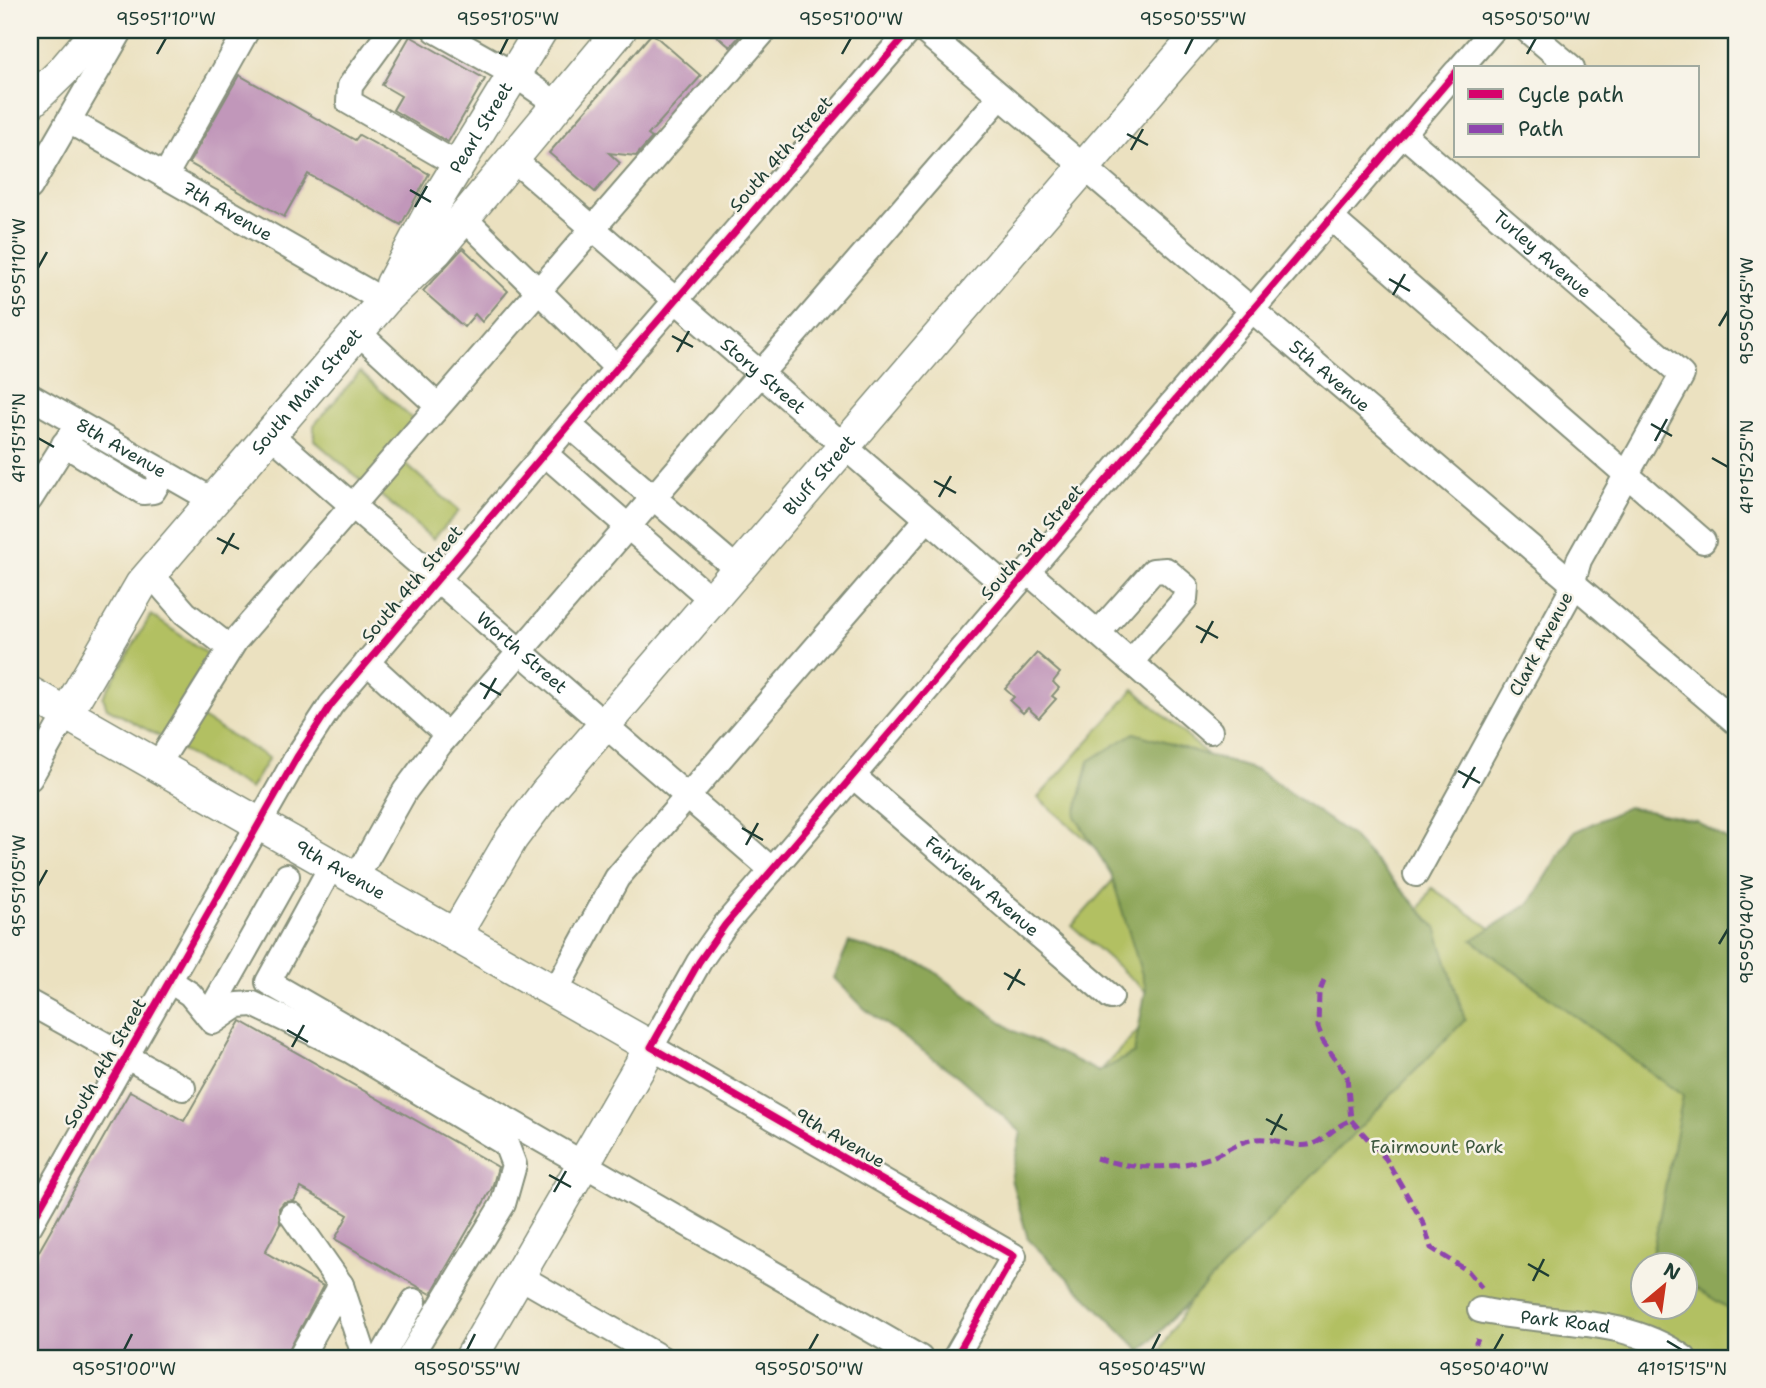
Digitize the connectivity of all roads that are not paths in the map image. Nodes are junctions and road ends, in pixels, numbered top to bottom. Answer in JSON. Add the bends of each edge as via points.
{"nodes":[{"id":1,"x":98,"y":30,"type":"edge"},
{"id":2,"x":121,"y":30,"type":"edge"},
{"id":3,"x":247,"y":30,"type":"edge"},
{"id":4,"x":391,"y":30,"type":"edge"},
{"id":5,"x":435,"y":30,"type":"edge"},
{"id":6,"x":541,"y":30,"type":"edge"},
{"id":7,"x":620,"y":30,"type":"edge"},
{"id":8,"x":765,"y":30,"type":"edge"},
{"id":9,"x":910,"y":30,"type":"edge"},
{"id":10,"x":923,"y":30,"type":"edge"},
{"id":11,"x":1202,"y":30,"type":"edge"},
{"id":12,"x":1527,"y":30,"type":"edge"},
{"id":13,"x":1490,"y":31,"type":"edge"},
{"id":14,"x":1461,"y":66,"type":"edge"},
{"id":15,"x":1570,"y":66,"type":"edge"},
{"id":16,"x":515,"y":75,"type":"junction"},
{"id":17,"x":1454,"y":75,"type":"edge"},
{"id":18,"x":1000,"y":97,"type":"junction"},
{"id":19,"x":30,"y":103,"type":"edge"},
{"id":20,"x":558,"y":104,"type":"junction"},
{"id":21,"x":69,"y":121,"type":"junction"},
{"id":22,"x":1403,"y":134,"type":"junction"},
{"id":23,"x":513,"y":159,"type":"junction"},
{"id":24,"x":458,"y":165,"type":"junction"},
{"id":25,"x":1083,"y":168,"type":"junction"},
{"id":26,"x":166,"y":176,"type":"junction"},
{"id":27,"x":30,"y":187,"type":"edge"},
{"id":28,"x":464,"y":218,"type":"junction"},
{"id":29,"x":1331,"y":218,"type":"junction"},
{"id":30,"x":592,"y":228,"type":"junction"},
{"id":31,"x":539,"y":289,"type":"junction"},
{"id":32,"x":676,"y":299,"type":"junction"},
{"id":33,"x":384,"y":301,"type":"junction"},
{"id":34,"x":1251,"y":311,"type":"junction"},
{"id":35,"x":358,"y":332,"type":"junction"},
{"id":36,"x":617,"y":368,"type":"junction"},
{"id":37,"x":760,"y":374,"type":"junction"},
{"id":38,"x":1682,"y":375,"type":"joint"},
{"id":39,"x":30,"y":397,"type":"edge"},
{"id":40,"x":438,"y":406,"type":"junction"},
{"id":41,"x":569,"y":425,"type":"junction"},
{"id":42,"x":71,"y":434,"type":"junction"},
{"id":43,"x":271,"y":435,"type":"junction"},
{"id":44,"x":844,"y":447,"type":"junction"},
{"id":45,"x":544,"y":453,"type":"junction"},
{"id":46,"x":1628,"y":476,"type":"junction"},
{"id":47,"x":653,"y":498,"type":"junction"},
{"id":48,"x":30,"y":499,"type":"edge"},
{"id":49,"x":214,"y":502,"type":"junction"},
{"id":50,"x":352,"y":505,"type":"junction"},
{"id":51,"x":927,"y":519,"type":"junction"},
{"id":52,"x":628,"y":527,"type":"junction"},
{"id":53,"x":1703,"y":541,"type":"dead end"},
{"id":54,"x":738,"y":570,"type":"junction"},
{"id":55,"x":1028,"y":572,"type":"junction"},
{"id":56,"x":151,"y":574,"type":"junction"},
{"id":57,"x":437,"y":579,"type":"junction"},
{"id":58,"x":1573,"y":581,"type":"junction"},
{"id":59,"x":1011,"y":591,"type":"junction"},
{"id":60,"x":712,"y":600,"type":"junction"},
{"id":61,"x":1098,"y":633,"type":"junction"},
{"id":62,"x":230,"y":648,"type":"junction"},
{"id":63,"x":520,"y":651,"type":"junction"},
{"id":64,"x":367,"y":662,"type":"junction"},
{"id":65,"x":1131,"y":662,"type":"junction"},
{"id":66,"x":30,"y":693,"type":"edge"},
{"id":67,"x":66,"y":714,"type":"junction"},
{"id":68,"x":1736,"y":722,"type":"edge"},
{"id":69,"x":605,"y":725,"type":"junction"},
{"id":70,"x":1210,"y":731,"type":"dead end"},
{"id":71,"x":447,"y":735,"type":"junction"},
{"id":72,"x":157,"y":766,"type":"junction"},
{"id":73,"x":31,"y":774,"type":"edge"},
{"id":74,"x":853,"y":776,"type":"junction"},
{"id":75,"x":687,"y":796,"type":"junction"},
{"id":76,"x":260,"y":824,"type":"junction"},
{"id":77,"x":772,"y":870,"type":"junction"},
{"id":78,"x":344,"y":872,"type":"junction"},
{"id":79,"x":1416,"y":874,"type":"dead end"},
{"id":80,"x":287,"y":876,"type":"dead end"},
{"id":81,"x":455,"y":935,"type":"junction"},
{"id":82,"x":170,"y":981,"type":"junction"},
{"id":83,"x":555,"y":992,"type":"junction"},
{"id":84,"x":1111,"y":997,"type":"dead end"},
{"id":85,"x":30,"y":1003,"type":"edge"},
{"id":86,"x":208,"y":1016,"type":"junction"},
{"id":87,"x":651,"y":1047,"type":"junction"},
{"id":88,"x":126,"y":1057,"type":"junction"},
{"id":89,"x":183,"y":1088,"type":"dead end"},
{"id":90,"x":583,"y":1164,"type":"junction"},
{"id":91,"x":292,"y":1215,"type":"dead end"},
{"id":92,"x":30,"y":1225,"type":"edge"},
{"id":93,"x":519,"y":1276,"type":"junction"},
{"id":94,"x":341,"y":1285,"type":"junction"},
{"id":95,"x":414,"y":1301,"type":"dead end"},
{"id":96,"x":1480,"y":1310,"type":"dead end"},
{"id":97,"x":300,"y":1358,"type":"edge"},
{"id":98,"x":365,"y":1358,"type":"edge"},
{"id":99,"x":381,"y":1358,"type":"edge"},
{"id":100,"x":409,"y":1358,"type":"edge"},
{"id":101,"x":471,"y":1358,"type":"edge"},
{"id":102,"x":661,"y":1358,"type":"edge"},
{"id":103,"x":920,"y":1358,"type":"edge"},
{"id":104,"x":955,"y":1358,"type":"edge"},
{"id":105,"x":1684,"y":1358,"type":"edge"}],
"edges":[{"from":1,"to":19,"type":"main road"},
{"from":2,"to":21,"type":"street"},
{"from":3,"to":26,"type":"street"},
{"from":4,"to":24,"type":"street","via":[[350,86],[349,102]]},
{"from":5,"to":16,"type":"street"},
{"from":6,"to":16,"type":"main road","name":"Pearl Street"},
{"from":7,"to":20,"type":"main road","name":"South Main Street"},
{"from":8,"to":30,"type":"street"},
{"from":9,"to":32,"type":"street","name":"South 4th Street"},
{"from":10,"to":18,"type":"street","name":"5th Avenue"},
{"from":11,"to":25,"type":"main road","name":"Bluff Street"},
{"from":12,"to":15,"type":"street"},
{"from":13,"to":14,"type":"street","name":"South 3rd Street"},
{"from":16,"to":20,"type":"street"},
{"from":16,"to":24,"type":"main road","name":"Pearl Street"},
{"from":17,"to":22,"type":"street","name":"South 3rd Street"},
{"from":18,"to":25,"type":"street","name":"5th Avenue"},
{"from":18,"to":37,"type":"street"},
{"from":20,"to":23,"type":"main road","name":"South Main Street"},
{"from":21,"to":26,"type":"street","name":"7th Avenue"},
{"from":21,"to":27,"type":"street"},
{"from":22,"to":29,"type":"street","name":"South 3rd Street"},
{"from":22,"to":38,"type":"street","name":"Turley Avenue"},
{"from":23,"to":28,"type":"main road","name":"South Main Street"},
{"from":23,"to":30,"type":"street","name":"Story Street"},
{"from":24,"to":33,"type":"main road","name":"Pearl Street"},
{"from":25,"to":34,"type":"street","name":"5th Avenue"},
{"from":25,"to":44,"type":"main road","name":"Bluff Street"},
{"from":26,"to":33,"type":"street","name":"7th Avenue"},
{"from":28,"to":31,"type":"street"},
{"from":28,"to":33,"type":"main road","name":"South Main Street","via":[[409,281]]},
{"from":29,"to":34,"type":"street","name":"South 3rd Street"},
{"from":29,"to":46,"type":"street"},
{"from":30,"to":31,"type":"street"},
{"from":30,"to":32,"type":"street","name":"Story Street"},
{"from":31,"to":36,"type":"street"},
{"from":31,"to":40,"type":"street"},
{"from":32,"to":36,"type":"street","name":"South 4th Street"},
{"from":32,"to":37,"type":"street","name":"Story Street"},
{"from":33,"to":35,"type":"main road","name":"South Main Street"},
{"from":34,"to":55,"type":"street","name":"South 3rd Street"},
{"from":34,"to":58,"type":"street","name":"5th Avenue"},
{"from":35,"to":40,"type":"street"},
{"from":35,"to":43,"type":"main road","name":"South Main Street"},
{"from":36,"to":41,"type":"street","name":"South 4th Street"},
{"from":37,"to":44,"type":"street","name":"Story Street"},
{"from":37,"to":47,"type":"street"},
{"from":38,"to":46,"type":"street","name":"Clark Avenue"},
{"from":39,"to":42,"type":"street","name":"8th Avenue"},
{"from":40,"to":50,"type":"street"},
{"from":41,"to":45,"type":"street","name":"South 4th Street"},
{"from":41,"to":47,"type":"street"},
{"from":42,"to":48,"type":"street"},
{"from":42,"to":49,"type":"street","name":"8th Avenue","via":[[164,473]]},
{"from":43,"to":49,"type":"main road","name":"South Main Street"},
{"from":43,"to":50,"type":"street","name":"Worth Street"},
{"from":44,"to":51,"type":"street","name":"Story Street"},
{"from":44,"to":54,"type":"main road","name":"Bluff Street"},
{"from":45,"to":52,"type":"street"},
{"from":45,"to":57,"type":"street","name":"South 4th Street"},
{"from":46,"to":53,"type":"street"},
{"from":46,"to":58,"type":"street","name":"Clark Avenue","via":[[1579,560]]},
{"from":47,"to":52,"type":"street"},
{"from":47,"to":54,"type":"street"},
{"from":49,"to":56,"type":"main road","name":"South Main Street"},
{"from":50,"to":57,"type":"street","name":"Worth Street"},
{"from":50,"to":62,"type":"street"},
{"from":51,"to":59,"type":"street","name":"Story Street"},
{"from":51,"to":75,"type":"street"},
{"from":52,"to":60,"type":"street"},
{"from":52,"to":63,"type":"street"},
{"from":54,"to":60,"type":"main road","name":"Bluff Street"},
{"from":55,"to":59,"type":"street","name":"South 3rd Street"},
{"from":55,"to":61,"type":"street"},
{"from":56,"to":62,"type":"street","via":[[185,613]]},
{"from":56,"to":67,"type":"main road","name":"South Main Street","via":[[122,614]]},
{"from":57,"to":63,"type":"street","name":"Worth Street"},
{"from":57,"to":64,"type":"street","name":"South 4th Street"},
{"from":58,"to":68,"type":"street","name":"5th Avenue"},
{"from":58,"to":79,"type":"street","name":"Clark Avenue"},
{"from":59,"to":74,"type":"street","name":"South 3rd Street"},
{"from":60,"to":69,"type":"main road","name":"Bluff Street"},
{"from":61,"to":65,"type":"street"},
{"from":61,"to":65,"type":"street","via":[[1153,571],[1166,570],[1176,578],[1186,587],[1185,599]]},
{"from":62,"to":72,"type":"street"},
{"from":63,"to":69,"type":"street","name":"Worth Street"},
{"from":63,"to":71,"type":"street"},
{"from":64,"to":71,"type":"street"},
{"from":64,"to":76,"type":"street","name":"South 4th Street","via":[[313,732]]},
{"from":65,"to":70,"type":"street"},
{"from":66,"to":67,"type":"main road","name":"9th Avenue"},
{"from":67,"to":72,"type":"main road","name":"9th Avenue"},
{"from":67,"to":73,"type":"street","name":"South Main Street"},
{"from":69,"to":75,"type":"street","name":"Worth Street"},
{"from":69,"to":81,"type":"main road","name":"Bluff Street","via":[[523,822]]},
{"from":71,"to":78,"type":"street"},
{"from":72,"to":76,"type":"main road","name":"9th Avenue"},
{"from":74,"to":77,"type":"street","name":"South 3rd Street"},
{"from":74,"to":84,"type":"street","name":"Fairview Avenue"},
{"from":75,"to":77,"type":"street","name":"Worth Street"},
{"from":75,"to":83,"type":"street","via":[[617,878]]},
{"from":76,"to":78,"type":"main road","name":"9th Avenue"},
{"from":76,"to":82,"type":"street","name":"South 4th Street"},
{"from":77,"to":87,"type":"street","name":"South 3rd Street","via":[[699,962]]},
{"from":78,"to":81,"type":"main road","name":"9th Avenue"},
{"from":78,"to":90,"type":"street","via":[[268,982]]},
{"from":80,"to":86,"type":"street"},
{"from":81,"to":83,"type":"main road","name":"9th Avenue"},
{"from":82,"to":86,"type":"street","via":[[190,994]]},
{"from":82,"to":88,"type":"street","name":"South 4th Street"},
{"from":83,"to":87,"type":"main road","name":"9th Avenue"},
{"from":85,"to":88,"type":"street"},
{"from":86,"to":100,"type":"street","via":[[213,1022],[238,1005],[253,1004],[351,1051],[506,1144],[514,1165],[503,1203]]},
{"from":87,"to":90,"type":"main road","name":"South 3rd Street"},
{"from":87,"to":104,"type":"street","name":"9th Avenue","via":[[1014,1256]]},
{"from":88,"to":89,"type":"street"},
{"from":88,"to":92,"type":"street","name":"South 4th Street"},
{"from":90,"to":93,"type":"main road","name":"South 3rd Street"},
{"from":90,"to":103,"type":"street"},
{"from":91,"to":94,"type":"street"},
{"from":93,"to":101,"type":"main road","name":"South 3rd Street"},
{"from":93,"to":102,"type":"street"},
{"from":94,"to":97,"type":"street"},
{"from":94,"to":98,"type":"street"},
{"from":95,"to":99,"type":"street"},
{"from":96,"to":105,"type":"street","name":"Park Road","via":[[1514,1318],[1622,1328],[1666,1345]]}]}
